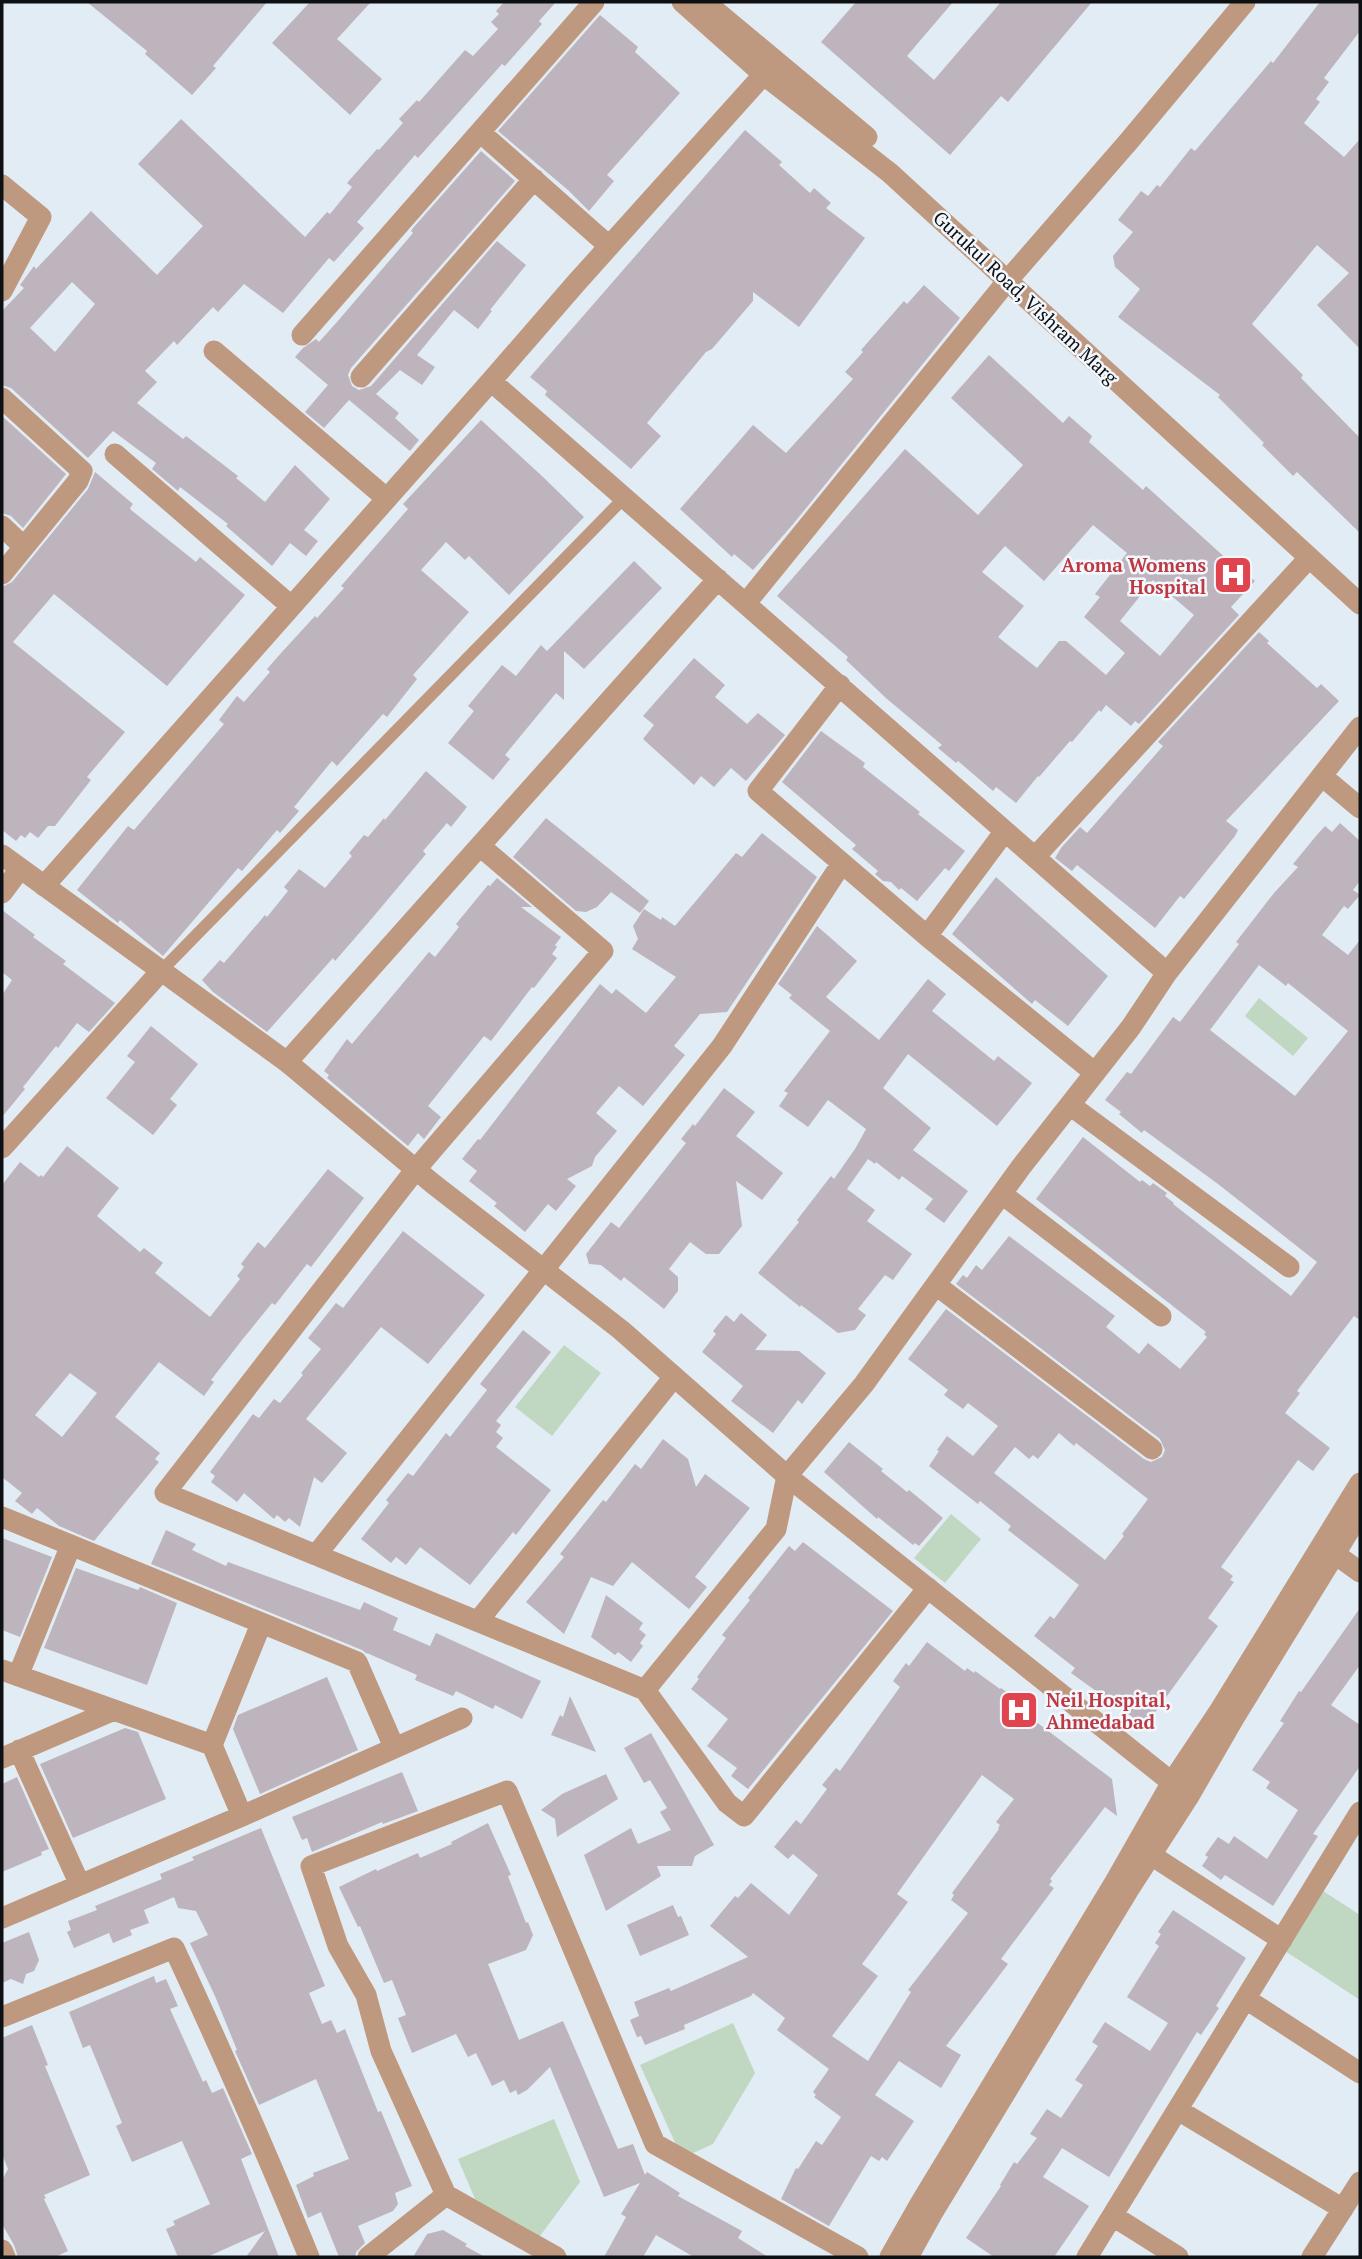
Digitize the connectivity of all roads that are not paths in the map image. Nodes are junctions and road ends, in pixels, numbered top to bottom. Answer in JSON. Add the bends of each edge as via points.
{"nodes":[{"id":1,"x":594,"y":2,"type":"edge"},
{"id":2,"x":682,"y":2,"type":"edge"},
{"id":3,"x":706,"y":2,"type":"edge"},
{"id":4,"x":1245,"y":2,"type":"edge"},
{"id":5,"x":770,"y":69,"type":"junction"},
{"id":6,"x":480,"y":132,"type":"junction"},
{"id":7,"x":534,"y":179,"type":"junction"},
{"id":8,"x":2,"y":185,"type":"edge"},
{"id":9,"x":609,"y":246,"type":"junction"},
{"id":10,"x":1012,"y":276,"type":"junction"},
{"id":11,"x":2,"y":291,"type":"edge"},
{"id":12,"x":302,"y":335,"type":"dead end"},
{"id":13,"x":214,"y":351,"type":"dead end"},
{"id":14,"x":361,"y":377,"type":"dead end"},
{"id":15,"x":491,"y":382,"type":"junction"},
{"id":16,"x":2,"y":398,"type":"edge"},
{"id":17,"x":115,"y":454,"type":"dead end"},
{"id":18,"x":625,"y":497,"type":"junction"},
{"id":19,"x":386,"y":498,"type":"junction"},
{"id":20,"x":2,"y":526,"type":"edge"},
{"id":21,"x":24,"y":547,"type":"junction"},
{"id":22,"x":1310,"y":558,"type":"junction"},
{"id":23,"x":2,"y":574,"type":"edge"},
{"id":24,"x":719,"y":579,"type":"junction"},
{"id":25,"x":1360,"y":585,"type":"edge"},
{"id":26,"x":746,"y":603,"type":"junction"},
{"id":27,"x":1360,"y":604,"type":"edge"},
{"id":28,"x":291,"y":606,"type":"junction"},
{"id":29,"x":840,"y":685,"type":"junction"},
{"id":30,"x":1360,"y":727,"type":"edge"},
{"id":31,"x":1323,"y":777,"type":"junction"},
{"id":32,"x":1360,"y":808,"type":"edge"},
{"id":33,"x":1005,"y":831,"type":"junction"},
{"id":34,"x":480,"y":846,"type":"junction"},
{"id":35,"x":2,"y":855,"type":"edge"},
{"id":36,"x":1035,"y":857,"type":"junction"},
{"id":37,"x":842,"y":863,"type":"junction"},
{"id":38,"x":20,"y":869,"type":"junction"},
{"id":39,"x":44,"y":886,"type":"junction"},
{"id":40,"x":2,"y":893,"type":"edge"},
{"id":41,"x":927,"y":936,"type":"junction"},
{"id":42,"x":162,"y":970,"type":"junction"},
{"id":43,"x":1167,"y":973,"type":"junction"},
{"id":44,"x":287,"y":1062,"type":"junction"},
{"id":45,"x":1095,"y":1073,"type":"junction"},
{"id":46,"x":1070,"y":1105,"type":"junction"},
{"id":47,"x":2,"y":1148,"type":"edge"},
{"id":48,"x":416,"y":1169,"type":"junction"},
{"id":49,"x":1002,"y":1194,"type":"junction"},
{"id":50,"x":1289,"y":1267,"type":"dead end"},
{"id":51,"x":543,"y":1269,"type":"junction"},
{"id":52,"x":936,"y":1285,"type":"junction"},
{"id":53,"x":1161,"y":1316,"type":"dead end"},
{"id":54,"x":674,"y":1377,"type":"junction"},
{"id":55,"x":1152,"y":1449,"type":"dead end"},
{"id":56,"x":787,"y":1476,"type":"junction"},
{"id":57,"x":1360,"y":1483,"type":"edge"},
{"id":58,"x":1360,"y":1513,"type":"edge"},
{"id":59,"x":2,"y":1517,"type":"edge"},
{"id":60,"x":71,"y":1545,"type":"junction"},
{"id":61,"x":1335,"y":1554,"type":"junction"},
{"id":62,"x":316,"y":1555,"type":"junction"},
{"id":63,"x":1360,"y":1572,"type":"edge"},
{"id":64,"x":928,"y":1588,"type":"junction"},
{"id":65,"x":478,"y":1621,"type":"junction"},
{"id":66,"x":261,"y":1624,"type":"junction"},
{"id":67,"x":10,"y":1673,"type":"edge"},
{"id":68,"x":645,"y":1690,"type":"junction"},
{"id":69,"x":114,"y":1710,"type":"junction"},
{"id":70,"x":462,"y":1718,"type":"dead end"},
{"id":71,"x":212,"y":1745,"type":"junction"},
{"id":72,"x":394,"y":1747,"type":"junction"},
{"id":73,"x":10,"y":1754,"type":"edge"},
{"id":74,"x":1172,"y":1782,"type":"junction"},
{"id":75,"x":1189,"y":1796,"type":"junction"},
{"id":76,"x":1359,"y":1815,"type":"edge"},
{"id":77,"x":242,"y":1816,"type":"junction"},
{"id":78,"x":1151,"y":1855,"type":"junction"},
{"id":79,"x":80,"y":1885,"type":"junction"},
{"id":80,"x":2,"y":1919,"type":"edge"},
{"id":81,"x":1282,"y":1940,"type":"junction"},
{"id":82,"x":1245,"y":1999,"type":"junction"},
{"id":83,"x":2,"y":2017,"type":"edge"},
{"id":84,"x":1360,"y":2073,"type":"edge"},
{"id":85,"x":1178,"y":2110,"type":"junction"},
{"id":86,"x":1360,"y":2182,"type":"edge"},
{"id":87,"x":446,"y":2194,"type":"junction"},
{"id":88,"x":1343,"y":2209,"type":"junction"},
{"id":89,"x":1113,"y":2216,"type":"junction"},
{"id":90,"x":2,"y":2250,"type":"edge"},
{"id":91,"x":5,"y":2257,"type":"edge"},
{"id":92,"x":309,"y":2257,"type":"edge"},
{"id":93,"x":368,"y":2257,"type":"edge"},
{"id":94,"x":556,"y":2257,"type":"edge"},
{"id":95,"x":858,"y":2257,"type":"edge"},
{"id":96,"x":890,"y":2257,"type":"edge"},
{"id":97,"x":908,"y":2257,"type":"edge"},
{"id":98,"x":1087,"y":2257,"type":"edge"},
{"id":99,"x":1178,"y":2257,"type":"edge"},
{"id":100,"x":1312,"y":2257,"type":"edge"}],
"edges":[{"from":1,"to":6,"type":"street"},
{"from":2,"to":5,"type":"street","name":"Gurukul Road, Vishram Marg"},
{"from":3,"to":5,"type":"street","name":"Gurukul Road, Vishram Marg"},
{"from":4,"to":10,"type":"street"},
{"from":5,"to":9,"type":"street"},
{"from":5,"to":10,"type":"street","name":"Gurukul Road, Vishram Marg","via":[[899,163]]},
{"from":6,"to":7,"type":"street"},
{"from":6,"to":12,"type":"street"},
{"from":7,"to":9,"type":"street"},
{"from":7,"to":14,"type":"street"},
{"from":8,"to":11,"type":"street","via":[[41,217]]},
{"from":9,"to":15,"type":"street"},
{"from":10,"to":22,"type":"street","name":"Gurukul Road, Vishram Marg"},
{"from":10,"to":25,"type":"street","name":"Gurukul Road, Vishram Marg"},
{"from":10,"to":26,"type":"street"},
{"from":13,"to":19,"type":"street"},
{"from":15,"to":18,"type":"street"},
{"from":15,"to":19,"type":"street"},
{"from":16,"to":21,"type":"street","via":[[82,471]]},
{"from":17,"to":28,"type":"street"},
{"from":18,"to":24,"type":"street"},
{"from":18,"to":42,"type":"lane"},
{"from":19,"to":28,"type":"street"},
{"from":20,"to":21,"type":"street"},
{"from":21,"to":23,"type":"street"},
{"from":22,"to":27,"type":"street","name":"Gurukul Road, Vishram Marg"},
{"from":22,"to":36,"type":"street"},
{"from":24,"to":26,"type":"street"},
{"from":24,"to":34,"type":"street"},
{"from":26,"to":29,"type":"street"},
{"from":28,"to":39,"type":"street"},
{"from":29,"to":33,"type":"street"},
{"from":29,"to":37,"type":"street","via":[[758,791]]},
{"from":30,"to":31,"type":"street"},
{"from":31,"to":32,"type":"street"},
{"from":31,"to":43,"type":"street"},
{"from":33,"to":36,"type":"street"},
{"from":33,"to":41,"type":"street"},
{"from":34,"to":44,"type":"street"},
{"from":34,"to":48,"type":"street","via":[[603,951]]},
{"from":35,"to":38,"type":"street"},
{"from":36,"to":43,"type":"street"},
{"from":37,"to":41,"type":"street"},
{"from":37,"to":51,"type":"street","via":[[722,1046]]},
{"from":38,"to":39,"type":"street"},
{"from":38,"to":40,"type":"street"},
{"from":39,"to":42,"type":"street"},
{"from":41,"to":45,"type":"street"},
{"from":42,"to":44,"type":"street"},
{"from":42,"to":47,"type":"street"},
{"from":43,"to":45,"type":"street"},
{"from":44,"to":48,"type":"street"},
{"from":45,"to":46,"type":"street"},
{"from":46,"to":49,"type":"street"},
{"from":46,"to":50,"type":"street"},
{"from":48,"to":51,"type":"street"},
{"from":48,"to":62,"type":"street","via":[[165,1493]]},
{"from":49,"to":52,"type":"street"},
{"from":49,"to":53,"type":"street"},
{"from":51,"to":54,"type":"street"},
{"from":51,"to":62,"type":"street"},
{"from":52,"to":55,"type":"street"},
{"from":52,"to":56,"type":"street","via":[[864,1384]]},
{"from":54,"to":56,"type":"street"},
{"from":54,"to":65,"type":"street"},
{"from":56,"to":64,"type":"street"},
{"from":56,"to":68,"type":"street","via":[[776,1529]]},
{"from":57,"to":74,"type":"street"},
{"from":58,"to":61,"type":"street"},
{"from":59,"to":60,"type":"street"},
{"from":60,"to":66,"type":"street"},
{"from":60,"to":67,"type":"street"},
{"from":61,"to":63,"type":"street"},
{"from":61,"to":75,"type":"street"},
{"from":62,"to":65,"type":"street"},
{"from":64,"to":68,"type":"street","via":[[744,1816],[726,1803]]},
{"from":64,"to":74,"type":"street"},
{"from":65,"to":68,"type":"street"},
{"from":66,"to":71,"type":"street"},
{"from":66,"to":72,"type":"street","via":[[357,1662]]},
{"from":67,"to":69,"type":"street"},
{"from":69,"to":71,"type":"street"},
{"from":69,"to":73,"type":"street"},
{"from":70,"to":72,"type":"street"},
{"from":71,"to":77,"type":"street"},
{"from":72,"to":77,"type":"street"},
{"from":73,"to":79,"type":"street"},
{"from":74,"to":75,"type":"street"},
{"from":74,"to":96,"type":"street"},
{"from":75,"to":78,"type":"street"},
{"from":76,"to":81,"type":"street"},
{"from":77,"to":79,"type":"street"},
{"from":78,"to":81,"type":"street"},
{"from":78,"to":97,"type":"street"},
{"from":79,"to":80,"type":"street"},
{"from":81,"to":82,"type":"street"},
{"from":82,"to":84,"type":"street"},
{"from":82,"to":85,"type":"street"},
{"from":83,"to":92,"type":"street","via":[[174,1948]]},
{"from":85,"to":88,"type":"street"},
{"from":85,"to":89,"type":"street"},
{"from":86,"to":88,"type":"street"},
{"from":87,"to":93,"type":"street"},
{"from":87,"to":94,"type":"street"},
{"from":87,"to":95,"type":"street","via":[[381,2051],[366,1995],[338,1946],[311,1866],[507,1791],[655,2144]]},
{"from":88,"to":100,"type":"street"},
{"from":89,"to":98,"type":"street"},
{"from":89,"to":99,"type":"street"},
{"from":90,"to":91,"type":"street"}]}
